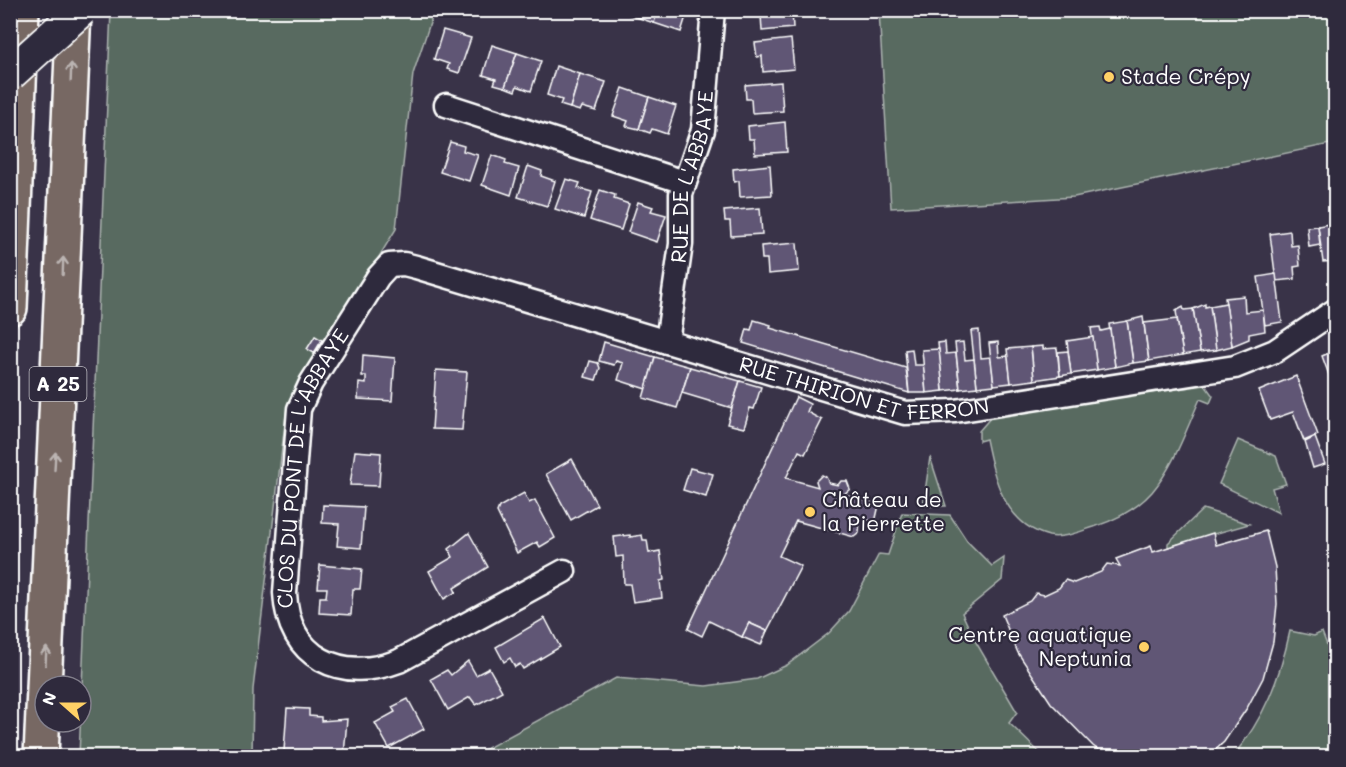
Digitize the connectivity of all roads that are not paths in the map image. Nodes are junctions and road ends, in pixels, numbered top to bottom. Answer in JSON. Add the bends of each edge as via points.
{"nodes":[{"id":1,"x":22,"y":10,"type":"edge"},
{"id":2,"x":74,"y":10,"type":"edge"},
{"id":3,"x":81,"y":10,"type":"edge"},
{"id":4,"x":713,"y":10,"type":"edge"},
{"id":5,"x":10,"y":74,"type":"edge"},
{"id":6,"x":446,"y":105,"type":"dead end"},
{"id":7,"x":684,"y":182,"type":"junction"},
{"id":8,"x":389,"y":265,"type":"joint"},
{"id":9,"x":10,"y":308,"type":"edge"},
{"id":10,"x":1335,"y":310,"type":"edge"},
{"id":11,"x":667,"y":342,"type":"junction"},
{"id":12,"x":564,"y":571,"type":"dead end"},
{"id":13,"x":41,"y":756,"type":"edge"}],
"edges":[{"from":1,"to":9,"type":"highway"},
{"from":13,"to":2,"type":"highway","number":"A 25","one_way":true},
{"from":3,"to":5,"type":"street","bridge":true},
{"from":4,"to":7,"type":"street","name":"RUE DE L'ABBAYE","via":[[703,130]]},
{"from":6,"to":7,"type":"street"},
{"from":7,"to":11,"type":"street","name":"RUE DE L'ABBAYE","via":[[681,244]]},
{"from":8,"to":11,"type":"street","name":"RUE THIRION ET FERRON","via":[[416,267]]},
{"from":8,"to":12,"type":"street","name":"CLOS DU PONT DE L'ABBAYE","via":[[311,383],[299,409],[285,593],[291,628],[318,659],[353,668],[380,667],[399,661]]},
{"from":10,"to":11,"type":"street","name":"RUE THIRION ET FERRON","via":[[1275,351],[1235,367],[920,414],[892,410]]}]}
